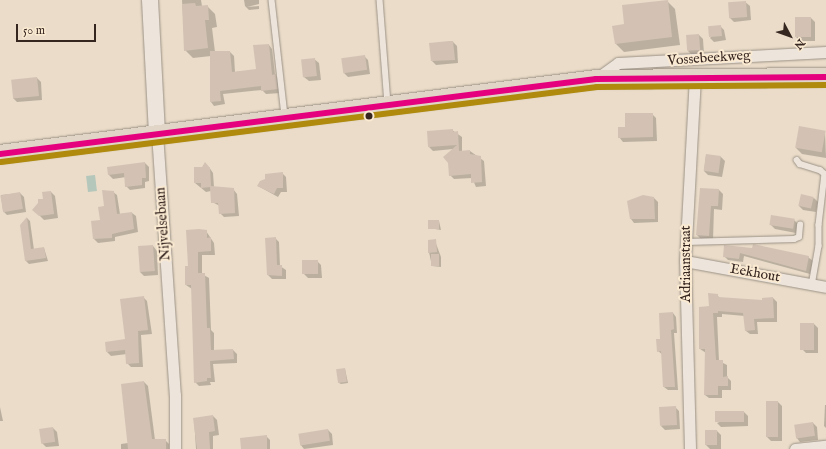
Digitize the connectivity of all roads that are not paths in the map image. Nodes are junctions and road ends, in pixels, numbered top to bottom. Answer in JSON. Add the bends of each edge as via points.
{"nodes":[{"id":1,"x":150,"y":0,"type":"edge"},
{"id":2,"x":272,"y":0,"type":"edge"},
{"id":3,"x":380,"y":0,"type":"edge"},
{"id":4,"x":826,"y":52,"type":"edge"},
{"id":5,"x":826,"y":77,"type":"edge"},
{"id":6,"x":694,"y":78,"type":"junction"},
{"id":7,"x":596,"y":79,"type":"junction"},
{"id":8,"x":388,"y":104,"type":"junction"},
{"id":9,"x":285,"y":116,"type":"junction"},
{"id":10,"x":158,"y":133,"type":"junction"},
{"id":11,"x":0,"y":154,"type":"edge"},
{"id":12,"x":797,"y":160,"type":"dead end"},
{"id":13,"x":800,"y":225,"type":"dead end"},
{"id":14,"x":686,"y":242,"type":"junction"},
{"id":15,"x":685,"y":261,"type":"junction"},
{"id":16,"x":812,"y":284,"type":"junction"},
{"id":17,"x":826,"y":287,"type":"edge"},
{"id":18,"x":826,"y":446,"type":"edge"},
{"id":19,"x":175,"y":449,"type":"edge"},
{"id":20,"x":690,"y":449,"type":"edge"},
{"id":21,"x":795,"y":449,"type":"edge"}],
"edges":[{"from":1,"to":10,"type":"main road","name":"Nijvelsebaan"},
{"from":2,"to":9,"type":"lane"},
{"from":3,"to":8,"type":"lane"},
{"from":4,"to":7,"type":"street","name":"Vossebeekweg","via":[[618,63]]},
{"from":5,"to":6,"type":"main road"},
{"from":6,"to":7,"type":"main road"},
{"from":6,"to":14,"type":"street","name":"Adriaanstraat"},
{"from":7,"to":8,"type":"main road"},
{"from":8,"to":9,"type":"main road"},
{"from":9,"to":10,"type":"main road"},
{"from":10,"to":11,"type":"main road"},
{"from":10,"to":19,"type":"street","name":"Nijvelsebaan","via":[[175,395]]},
{"from":12,"to":16,"type":"lane","via":[[800,164],[825,174],[818,225],[819,246]]},
{"from":13,"to":14,"type":"lane","via":[[799,237],[794,239]]},
{"from":14,"to":15,"type":"street","name":"Adriaanstraat"},
{"from":15,"to":16,"type":"street","name":"Eekhout"},
{"from":15,"to":20,"type":"street","name":"Adriaanstraat"},
{"from":16,"to":17,"type":"street","name":"Eekhout"},
{"from":18,"to":21,"type":"street"}]}
